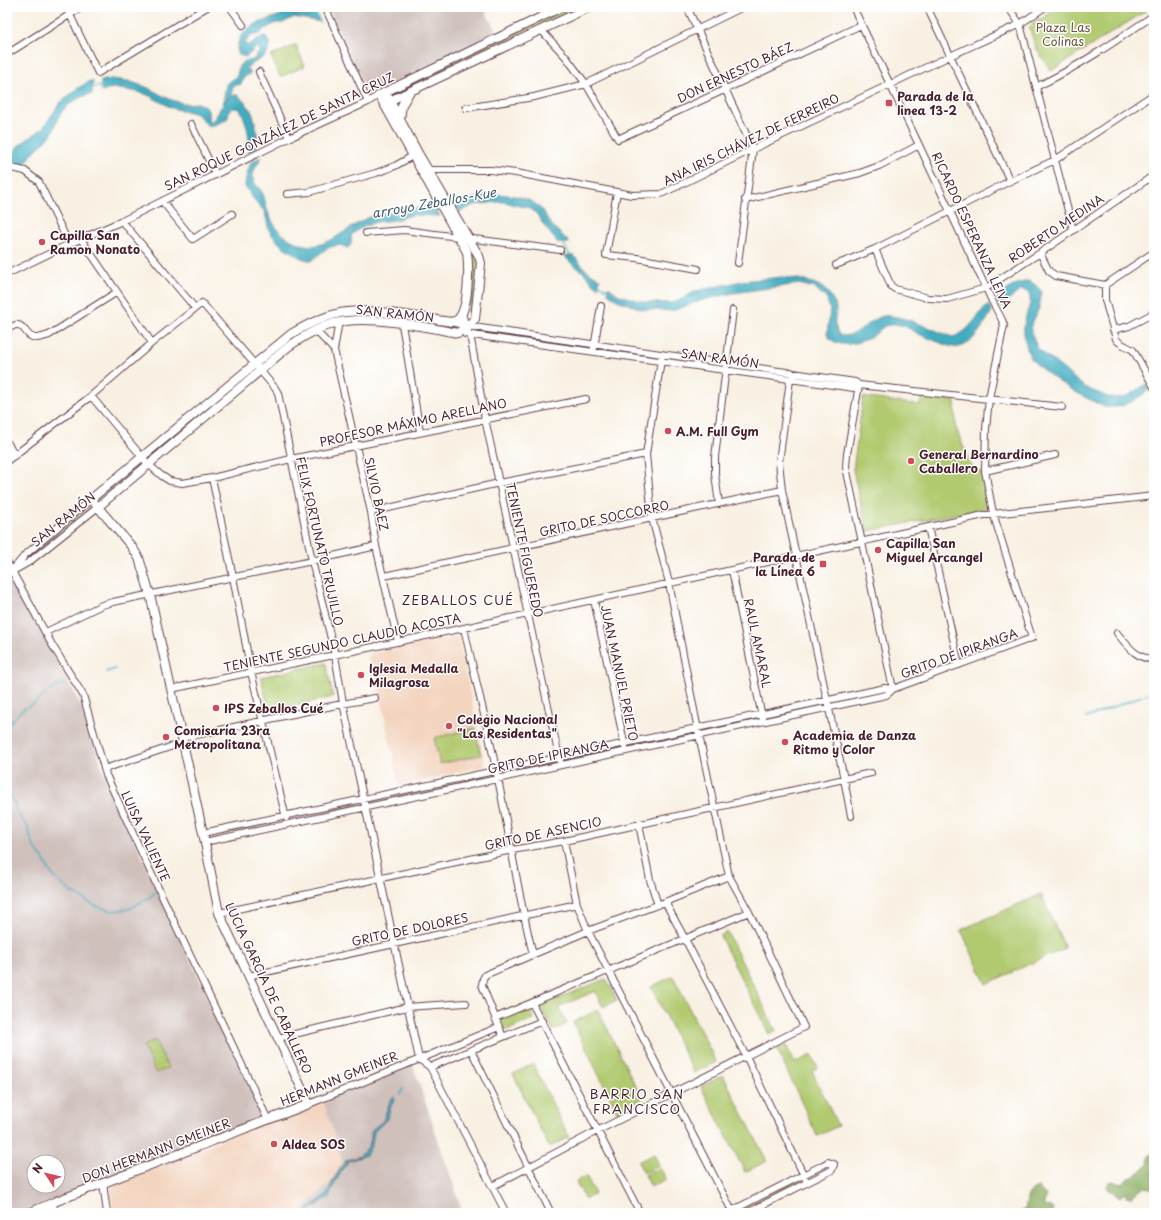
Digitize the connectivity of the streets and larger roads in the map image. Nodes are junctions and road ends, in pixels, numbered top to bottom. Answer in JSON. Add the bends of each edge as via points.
{"nodes":[{"id":1,"x":65,"y":7,"type":"edge"},
{"id":2,"x":82,"y":7,"type":"edge"},
{"id":3,"x":207,"y":7,"type":"edge"},
{"id":4,"x":230,"y":7,"type":"edge"},
{"id":5,"x":325,"y":7,"type":"edge"},
{"id":6,"x":562,"y":7,"type":"edge"},
{"id":7,"x":590,"y":7,"type":"edge"},
{"id":8,"x":687,"y":7,"type":"edge"},
{"id":9,"x":743,"y":7,"type":"edge"},
{"id":10,"x":853,"y":7,"type":"edge"},
{"id":11,"x":927,"y":7,"type":"edge"},
{"id":12,"x":1008,"y":7,"type":"edge"},
{"id":13,"x":1045,"y":7,"type":"edge"},
{"id":14,"x":70,"y":15,"type":"junction"},
{"id":15,"x":1154,"y":15,"type":"edge"},
{"id":16,"x":1020,"y":24,"type":"junction"},
{"id":17,"x":243,"y":25,"type":"dead end"},
{"id":18,"x":862,"y":25,"type":"junction"},
{"id":19,"x":698,"y":29,"type":"junction"},
{"id":20,"x":541,"y":30,"type":"junction"},
{"id":21,"x":7,"y":54,"type":"edge"},
{"id":22,"x":950,"y":56,"type":"junction"},
{"id":23,"x":259,"y":72,"type":"dead end"},
{"id":24,"x":586,"y":84,"type":"junction"},
{"id":25,"x":890,"y":85,"type":"junction"},
{"id":26,"x":1036,"y":87,"type":"junction"},
{"id":27,"x":726,"y":90,"type":"junction"},
{"id":28,"x":411,"y":91,"type":"junction"},
{"id":29,"x":382,"y":94,"type":"junction"},
{"id":30,"x":1154,"y":94,"type":"edge"},
{"id":31,"x":368,"y":102,"type":"junction"},
{"id":32,"x":387,"y":102,"type":"junction"},
{"id":33,"x":466,"y":108,"type":"dead end"},
{"id":34,"x":400,"y":120,"type":"junction"},
{"id":35,"x":191,"y":124,"type":"dead end"},
{"id":36,"x":289,"y":138,"type":"junction"},
{"id":37,"x":919,"y":145,"type":"junction"},
{"id":38,"x":753,"y":149,"type":"junction"},
{"id":39,"x":416,"y":155,"type":"junction"},
{"id":40,"x":1055,"y":160,"type":"junction"},
{"id":41,"x":7,"y":167,"type":"edge"},
{"id":42,"x":425,"y":171,"type":"junction"},
{"id":43,"x":216,"y":175,"type":"junction"},
{"id":44,"x":1154,"y":175,"type":"edge"},
{"id":45,"x":1010,"y":181,"type":"junction"},
{"id":46,"x":617,"y":192,"type":"junction"},
{"id":47,"x":287,"y":194,"type":"dead end"},
{"id":48,"x":745,"y":200,"type":"junction"},
{"id":49,"x":162,"y":201,"type":"junction"},
{"id":50,"x":950,"y":212,"type":"junction"},
{"id":51,"x":232,"y":214,"type":"dead end"},
{"id":52,"x":122,"y":221,"type":"junction"},
{"id":53,"x":454,"y":221,"type":"junction"},
{"id":54,"x":1073,"y":230,"type":"junction"},
{"id":55,"x":366,"y":233,"type":"dead end"},
{"id":56,"x":460,"y":237,"type":"junction"},
{"id":57,"x":469,"y":238,"type":"junction"},
{"id":58,"x":81,"y":239,"type":"junction"},
{"id":59,"x":69,"y":244,"type":"junction"},
{"id":60,"x":875,"y":249,"type":"junction"},
{"id":61,"x":560,"y":250,"type":"dead end"},
{"id":62,"x":1154,"y":252,"type":"edge"},
{"id":63,"x":1040,"y":253,"type":"junction"},
{"id":64,"x":738,"y":263,"type":"dead end"},
{"id":65,"x":836,"y":265,"type":"dead end"},
{"id":66,"x":698,"y":269,"type":"dead end"},
{"id":67,"x":7,"y":274,"type":"edge"},
{"id":68,"x":1105,"y":285,"type":"junction"},
{"id":69,"x":986,"y":288,"type":"junction"},
{"id":70,"x":117,"y":292,"type":"junction"},
{"id":71,"x":601,"y":306,"type":"dead end"},
{"id":72,"x":195,"y":308,"type":"junction"},
{"id":73,"x":733,"y":310,"type":"dead end"},
{"id":74,"x":1154,"y":313,"type":"edge"},
{"id":75,"x":462,"y":314,"type":"junction"},
{"id":76,"x":340,"y":322,"type":"junction"},
{"id":77,"x":451,"y":322,"type":"junction"},
{"id":78,"x":402,"y":324,"type":"junction"},
{"id":79,"x":7,"y":330,"type":"edge"},
{"id":80,"x":471,"y":330,"type":"junction"},
{"id":81,"x":1112,"y":330,"type":"junction"},
{"id":82,"x":313,"y":331,"type":"junction"},
{"id":83,"x":152,"y":343,"type":"junction"},
{"id":84,"x":595,"y":344,"type":"junction"},
{"id":85,"x":334,"y":350,"type":"junction"},
{"id":86,"x":594,"y":352,"type":"junction"},
{"id":87,"x":662,"y":354,"type":"junction"},
{"id":88,"x":661,"y":362,"type":"junction"},
{"id":89,"x":727,"y":363,"type":"junction"},
{"id":90,"x":257,"y":367,"type":"junction"},
{"id":91,"x":726,"y":371,"type":"junction"},
{"id":92,"x":791,"y":372,"type":"junction"},
{"id":93,"x":790,"y":380,"type":"junction"},
{"id":94,"x":859,"y":385,"type":"junction"},
{"id":95,"x":1154,"y":387,"type":"edge"},
{"id":96,"x":92,"y":396,"type":"junction"},
{"id":97,"x":988,"y":398,"type":"junction"},
{"id":98,"x":586,"y":399,"type":"dead end"},
{"id":99,"x":1062,"y":407,"type":"dead end"},
{"id":100,"x":485,"y":419,"type":"junction"},
{"id":101,"x":420,"y":432,"type":"junction"},
{"id":102,"x":7,"y":444,"type":"edge"},
{"id":103,"x":356,"y":446,"type":"junction"},
{"id":104,"x":646,"y":454,"type":"junction"},
{"id":105,"x":14,"y":455,"type":"junction"},
{"id":106,"x":1055,"y":455,"type":"dead end"},
{"id":107,"x":142,"y":457,"type":"junction"},
{"id":108,"x":291,"y":459,"type":"junction"},
{"id":109,"x":7,"y":461,"type":"edge"},
{"id":110,"x":148,"y":464,"type":"junction"},
{"id":111,"x":985,"y":471,"type":"junction"},
{"id":112,"x":212,"y":478,"type":"junction"},
{"id":113,"x":499,"y":483,"type":"junction"},
{"id":114,"x":782,"y":490,"type":"junction"},
{"id":115,"x":1154,"y":496,"type":"edge"},
{"id":116,"x":91,"y":499,"type":"junction"},
{"id":117,"x":719,"y":504,"type":"junction"},
{"id":118,"x":98,"y":507,"type":"junction"},
{"id":119,"x":371,"y":512,"type":"junction"},
{"id":120,"x":993,"y":513,"type":"junction"},
{"id":121,"x":652,"y":518,"type":"junction"},
{"id":122,"x":928,"y":527,"type":"junction"},
{"id":123,"x":862,"y":541,"type":"junction"},
{"id":124,"x":376,"y":546,"type":"junction"},
{"id":125,"x":514,"y":548,"type":"junction"},
{"id":126,"x":796,"y":555,"type":"junction"},
{"id":127,"x":312,"y":560,"type":"junction"},
{"id":128,"x":7,"y":562,"type":"edge"},
{"id":129,"x":732,"y":570,"type":"junction"},
{"id":130,"x":12,"y":572,"type":"junction"},
{"id":131,"x":384,"y":576,"type":"junction"},
{"id":132,"x":233,"y":577,"type":"junction"},
{"id":133,"x":669,"y":583,"type":"junction"},
{"id":134,"x":150,"y":594,"type":"junction"},
{"id":135,"x":594,"y":600,"type":"junction"},
{"id":136,"x":527,"y":613,"type":"junction"},
{"id":137,"x":464,"y":628,"type":"junction"},
{"id":138,"x":46,"y":632,"type":"junction"},
{"id":139,"x":1117,"y":633,"type":"dead end"},
{"id":140,"x":1032,"y":638,"type":"joint"},
{"id":141,"x":398,"y":642,"type":"junction"},
{"id":142,"x":335,"y":654,"type":"junction"},
{"id":143,"x":1154,"y":659,"type":"edge"},
{"id":144,"x":959,"y":665,"type":"junction"},
{"id":145,"x":251,"y":672,"type":"junction"},
{"id":146,"x":171,"y":689,"type":"junction"},
{"id":147,"x":893,"y":689,"type":"junction"},
{"id":148,"x":375,"y":698,"type":"dead end"},
{"id":149,"x":827,"y":700,"type":"junction"},
{"id":150,"x":343,"y":703,"type":"junction"},
{"id":151,"x":828,"y":707,"type":"junction"},
{"id":152,"x":761,"y":714,"type":"junction"},
{"id":153,"x":763,"y":721,"type":"junction"},
{"id":154,"x":263,"y":722,"type":"junction"},
{"id":155,"x":698,"y":727,"type":"junction"},
{"id":156,"x":699,"y":735,"type":"junction"},
{"id":157,"x":182,"y":741,"type":"junction"},
{"id":158,"x":625,"y":744,"type":"junction"},
{"id":159,"x":626,"y":751,"type":"junction"},
{"id":160,"x":559,"y":758,"type":"junction"},
{"id":161,"x":560,"y":765,"type":"junction"},
{"id":162,"x":104,"y":768,"type":"junction"},
{"id":163,"x":496,"y":771,"type":"junction"},
{"id":164,"x":871,"y":773,"type":"dead end"},
{"id":165,"x":498,"y":778,"type":"junction"},
{"id":166,"x":844,"y":779,"type":"junction"},
{"id":167,"x":364,"y":799,"type":"junction"},
{"id":168,"x":366,"y":807,"type":"junction"},
{"id":169,"x":714,"y":808,"type":"junction"},
{"id":170,"x":285,"y":815,"type":"junction"},
{"id":171,"x":851,"y":816,"type":"dead end"},
{"id":172,"x":287,"y":824,"type":"junction"},
{"id":173,"x":639,"y":824,"type":"junction"},
{"id":174,"x":203,"y":833,"type":"junction"},
{"id":175,"x":564,"y":841,"type":"junction"},
{"id":176,"x":205,"y":842,"type":"junction"},
{"id":177,"x":512,"y":850,"type":"junction"},
{"id":178,"x":729,"y":876,"type":"junction"},
{"id":179,"x":380,"y":880,"type":"junction"},
{"id":180,"x":665,"y":902,"type":"junction"},
{"id":181,"x":577,"y":904,"type":"junction"},
{"id":182,"x":658,"y":905,"type":"junction"},
{"id":183,"x":749,"y":912,"type":"junction"},
{"id":184,"x":219,"y":913,"type":"junction"},
{"id":185,"x":523,"y":916,"type":"junction"},
{"id":186,"x":588,"y":931,"type":"junction"},
{"id":187,"x":685,"y":939,"type":"junction"},
{"id":188,"x":394,"y":944,"type":"junction"},
{"id":189,"x":533,"y":954,"type":"junction"},
{"id":190,"x":608,"y":970,"type":"junction"},
{"id":191,"x":248,"y":976,"type":"junction"},
{"id":192,"x":466,"y":1003,"type":"dead end"},
{"id":193,"x":532,"y":1003,"type":"junction"},
{"id":194,"x":408,"y":1007,"type":"junction"},
{"id":195,"x":495,"y":1018,"type":"junction"},
{"id":196,"x":542,"y":1021,"type":"junction"},
{"id":197,"x":499,"y":1027,"type":"junction"},
{"id":198,"x":503,"y":1037,"type":"junction"},
{"id":199,"x":278,"y":1038,"type":"junction"},
{"id":200,"x":471,"y":1050,"type":"junction"},
{"id":201,"x":746,"y":1056,"type":"junction"},
{"id":202,"x":419,"y":1059,"type":"junction"},
{"id":203,"x":430,"y":1067,"type":"junction"},
{"id":204,"x":672,"y":1093,"type":"junction"},
{"id":205,"x":309,"y":1104,"type":"junction"},
{"id":206,"x":268,"y":1120,"type":"junction"},
{"id":207,"x":597,"y":1131,"type":"junction"},
{"id":208,"x":529,"y":1167,"type":"junction"},
{"id":209,"x":803,"y":1175,"type":"junction"},
{"id":210,"x":807,"y":1182,"type":"junction"},
{"id":211,"x":103,"y":1183,"type":"junction"},
{"id":212,"x":493,"y":1186,"type":"junction"},
{"id":213,"x":54,"y":1202,"type":"junction"},
{"id":214,"x":731,"y":1212,"type":"edge"},
{"id":215,"x":30,"y":1213,"type":"edge"},
{"id":216,"x":53,"y":1213,"type":"edge"},
{"id":217,"x":107,"y":1213,"type":"edge"},
{"id":218,"x":506,"y":1213,"type":"edge"},
{"id":219,"x":551,"y":1213,"type":"edge"},
{"id":220,"x":640,"y":1213,"type":"edge"},
{"id":221,"x":746,"y":1213,"type":"edge"}],
"edges":[{"from":1,"to":14,"type":"street"},
{"from":2,"to":14,"type":"street"},
{"from":3,"to":14,"type":"street","via":[[98,73]]},
{"from":4,"to":17,"type":"street"},
{"from":5,"to":31,"type":"street"},
{"from":6,"to":29,"type":"street","name":"SAN ROQUE GONZÁLEZ DE SANTA CRUZ"},
{"from":7,"to":20,"type":"street"},
{"from":8,"to":19,"type":"street"},
{"from":9,"to":19,"type":"street"},
{"from":10,"to":18,"type":"street","name":"RICARDO ESPERANZA LEIVA"},
{"from":11,"to":22,"type":"street"},
{"from":12,"to":16,"type":"street"},
{"from":13,"to":16,"type":"street","name":"ANA IRIS CHÁVEZ DE FERREIRO"},
{"from":14,"to":21,"type":"street"},
{"from":15,"to":26,"type":"street","via":[[1063,74]]},
{"from":16,"to":22,"type":"street","name":"ANA IRIS CHÁVEZ DE FERREIRO"},
{"from":16,"to":26,"type":"street"},
{"from":18,"to":25,"type":"street","name":"RICARDO ESPERANZA LEIVA"},
{"from":18,"to":27,"type":"street","name":"DON ERNESTO BÁEZ"},
{"from":19,"to":24,"type":"street"},
{"from":19,"to":27,"type":"street"},
{"from":20,"to":24,"type":"street"},
{"from":20,"to":28,"type":"street"},
{"from":22,"to":25,"type":"street","name":"ANA IRIS CHÁVEZ DE FERREIRO"},
{"from":22,"to":45,"type":"street"},
{"from":23,"to":36,"type":"street"},
{"from":24,"to":27,"type":"street","name":"DON ERNESTO BÁEZ","via":[[618,139]]},
{"from":24,"to":33,"type":"street","via":[[534,97]]},
{"from":25,"to":37,"type":"street","name":"RICARDO ESPERANZA LEIVA"},
{"from":25,"to":38,"type":"street","name":"ANA IRIS CHÁVEZ DE FERREIRO"},
{"from":26,"to":40,"type":"street"},
{"from":27,"to":38,"type":"street"},
{"from":28,"to":32,"type":"street"},
{"from":28,"to":34,"type":"street","via":[[402,105]]},
{"from":29,"to":31,"type":"street","name":"SAN ROQUE GONZÁLEZ DE SANTA CRUZ"},
{"from":29,"to":32,"type":"street"},
{"from":30,"to":40,"type":"street"},
{"from":31,"to":32,"type":"street"},
{"from":31,"to":36,"type":"street","name":"SAN ROQUE GONZÁLEZ DE SANTA CRUZ"},
{"from":32,"to":34,"type":"street"},
{"from":32,"to":39,"type":"street"},
{"from":34,"to":39,"type":"street"},
{"from":35,"to":43,"type":"street"},
{"from":36,"to":43,"type":"street","name":"SAN ROQUE GONZÁLEZ DE SANTA CRUZ"},
{"from":37,"to":48,"type":"street","via":[[880,166]]},
{"from":37,"to":50,"type":"street","name":"RICARDO ESPERANZA LEIVA"},
{"from":38,"to":46,"type":"street","name":"ANA IRIS CHÁVEZ DE FERREIRO","via":[[660,194],[632,195]]},
{"from":38,"to":48,"type":"street"},
{"from":39,"to":42,"type":"street"},
{"from":39,"to":47,"type":"street","via":[[376,173],[309,192]]},
{"from":40,"to":45,"type":"street"},
{"from":40,"to":54,"type":"street"},
{"from":41,"to":59,"type":"street","via":[[25,171],[39,182]]},
{"from":42,"to":46,"type":"street","name":"ANA IRIS CHÁVEZ DE FERREIRO","via":[[491,170]]},
{"from":42,"to":53,"type":"street"},
{"from":43,"to":49,"type":"street","name":"SAN ROQUE GONZÁLEZ DE SANTA CRUZ"},
{"from":44,"to":54,"type":"street","name":"ROBERTO MEDINA"},
{"from":45,"to":50,"type":"street"},
{"from":46,"to":66,"type":"street","via":[[606,255]]},
{"from":48,"to":64,"type":"street"},
{"from":49,"to":51,"type":"street","via":[[193,239]]},
{"from":49,"to":52,"type":"street","name":"SAN ROQUE GONZÁLEZ DE SANTA CRUZ"},
{"from":50,"to":60,"type":"street"},
{"from":50,"to":69,"type":"street","name":"RICARDO ESPERANZA LEIVA"},
{"from":52,"to":58,"type":"street","name":"SAN ROQUE GONZÁLEZ DE SANTA CRUZ"},
{"from":52,"to":72,"type":"street"},
{"from":53,"to":56,"type":"street"},
{"from":53,"to":57,"type":"street"},
{"from":54,"to":63,"type":"street","name":"ROBERTO MEDINA"},
{"from":55,"to":56,"type":"street","via":[[404,230]]},
{"from":56,"to":57,"type":"street"},
{"from":56,"to":75,"type":"street","via":[[467,252],[469,266]]},
{"from":57,"to":61,"type":"street"},
{"from":57,"to":80,"type":"street","via":[[481,263]]},
{"from":58,"to":59,"type":"street","name":"SAN ROQUE GONZÁLEZ DE SANTA CRUZ"},
{"from":58,"to":70,"type":"street"},
{"from":59,"to":67,"type":"street","name":"SAN ROQUE GONZÁLEZ DE SANTA CRUZ"},
{"from":60,"to":65,"type":"street"},
{"from":60,"to":69,"type":"street","name":"ROBERTO MEDINA","via":[[891,286],[895,289],[928,298],[947,299]]},
{"from":62,"to":68,"type":"street"},
{"from":63,"to":68,"type":"street","via":[[1049,271],[1056,276]]},
{"from":63,"to":69,"type":"street","name":"ROBERTO MEDINA"},
{"from":68,"to":81,"type":"street","via":[[1105,300]]},
{"from":69,"to":97,"type":"street","name":"RICARDO ESPERANZA LEIVA","via":[[1004,325]]},
{"from":70,"to":79,"type":"street","via":[[49,335],[36,338],[17,324]]},
{"from":70,"to":83,"type":"street"},
{"from":71,"to":84,"type":"street"},
{"from":72,"to":83,"type":"street"},
{"from":72,"to":90,"type":"street","name":"FELIX FORTUNATO TRUJILLO","via":[[202,303]]},
{"from":73,"to":89,"type":"street"},
{"from":74,"to":81,"type":"street","via":[[1129,326]]},
{"from":75,"to":77,"type":"street","name":"SAN RAMÓN","via":[[458,320]]},
{"from":75,"to":80,"type":"street","name":"TENIENTE FIGUEREDO"},
{"from":76,"to":78,"type":"street","name":"SAN RAMÓN","via":[[372,321]]},
{"from":76,"to":82,"type":"street","name":"SAN RAMÓN"},
{"from":76,"to":85,"type":"street","name":"SILVIO BAEZ"},
{"from":77,"to":80,"type":"street","name":"SAN RAMÓN"},
{"from":77,"to":90,"type":"street","name":"SAN RAMÓN","via":[[370,312],[346,312],[325,317],[290,334]]},
{"from":78,"to":80,"type":"street","name":"SAN RAMÓN","via":[[458,333]]},
{"from":78,"to":101,"type":"street"},
{"from":80,"to":84,"type":"street","name":"SAN RAMÓN"},
{"from":80,"to":86,"type":"street","name":"SAN RAMÓN"},
{"from":80,"to":100,"type":"street","name":"TENIENTE FIGUEREDO"},
{"from":81,"to":95,"type":"street","via":[[1119,344],[1133,350]]},
{"from":82,"to":85,"type":"street"},
{"from":82,"to":90,"type":"street","name":"SAN RAMÓN"},
{"from":83,"to":96,"type":"street"},
{"from":84,"to":86,"type":"street"},
{"from":84,"to":87,"type":"street","name":"SAN RAMÓN"},
{"from":85,"to":103,"type":"street","name":"SILVIO BAEZ"},
{"from":86,"to":88,"type":"street","name":"SAN RAMÓN"},
{"from":87,"to":88,"type":"street"},
{"from":87,"to":89,"type":"street","name":"SAN RAMÓN"},
{"from":88,"to":91,"type":"street","name":"SAN RAMÓN"},
{"from":88,"to":104,"type":"street"},
{"from":89,"to":91,"type":"street"},
{"from":89,"to":92,"type":"street","name":"SAN RAMÓN"},
{"from":90,"to":107,"type":"street","name":"SAN RAMÓN"},
{"from":90,"to":108,"type":"street","name":"FELIX FORTUNATO TRUJILLO","via":[[278,393]]},
{"from":90,"to":110,"type":"street","name":"SAN RAMÓN"},
{"from":91,"to":93,"type":"street","name":"SAN RAMÓN"},
{"from":91,"to":117,"type":"street","via":[[715,457]]},
{"from":92,"to":93,"type":"street"},
{"from":92,"to":94,"type":"street","name":"SAN RAMÓN","via":[[855,382]]},
{"from":93,"to":94,"type":"street","name":"SAN RAMÓN","via":[[854,388]]},
{"from":93,"to":114,"type":"street","via":[[779,462]]},
{"from":94,"to":97,"type":"street","name":"SAN RAMÓN"},
{"from":94,"to":123,"type":"street","via":[[846,467]]},
{"from":96,"to":105,"type":"street"},
{"from":96,"to":107,"type":"street","name":"PROFESOR MÁXIMO ARELLANO"},
{"from":97,"to":99,"type":"street","name":"SAN RAMÓN"},
{"from":97,"to":111,"type":"street","name":"RICARDO ESPERANZA LEIVA"},
{"from":98,"to":100,"type":"street","name":"PROFESOR MÁXIMO ARELLANO"},
{"from":100,"to":101,"type":"street","name":"PROFESOR MÁXIMO ARELLANO"},
{"from":100,"to":113,"type":"street","name":"TENIENTE FIGUEREDO"},
{"from":101,"to":103,"type":"street","name":"PROFESOR MÁXIMO ARELLANO"},
{"from":102,"to":105,"type":"street"},
{"from":103,"to":108,"type":"street","name":"PROFESOR MÁXIMO ARELLANO"},
{"from":103,"to":119,"type":"street","name":"SILVIO BAEZ"},
{"from":104,"to":113,"type":"street"},
{"from":104,"to":121,"type":"street"},
{"from":105,"to":109,"type":"street"},
{"from":106,"to":111,"type":"street"},
{"from":107,"to":110,"type":"street","name":"PROFESOR MÁXIMO ARELLANO"},
{"from":107,"to":116,"type":"street","name":"SAN RAMÓN"},
{"from":108,"to":112,"type":"street","name":"PROFESOR MÁXIMO ARELLANO"},
{"from":108,"to":127,"type":"street","name":"FELIX FORTUNATO TRUJILLO"},
{"from":110,"to":112,"type":"street","name":"PROFESOR MÁXIMO ARELLANO","via":[[170,481],[182,483]]},
{"from":110,"to":118,"type":"street","name":"SAN RAMÓN"},
{"from":111,"to":120,"type":"street","name":"RICARDO ESPERANZA LEIVA"},
{"from":112,"to":132,"type":"street"},
{"from":113,"to":119,"type":"street"},
{"from":113,"to":125,"type":"street","name":"TENIENTE FIGUEREDO"},
{"from":114,"to":117,"type":"street","name":"GRITO DE SOCCORRO"},
{"from":114,"to":126,"type":"street"},
{"from":115,"to":120,"type":"street","name":"TENIENTE SEGUNDO CLAUDIO ACOSTA"},
{"from":116,"to":118,"type":"street","name":"LUCIA GARCIA DE CABALLERO"},
{"from":116,"to":130,"type":"street","name":"SAN RAMÓN","via":[[25,555]]},
{"from":117,"to":121,"type":"street","name":"GRITO DE SOCCORRO"},
{"from":118,"to":130,"type":"street","name":"SAN RAMÓN","via":[[29,562]]},
{"from":118,"to":134,"type":"street","name":"LUCIA GARCIA DE CABALLERO","via":[[139,558]]},
{"from":119,"to":124,"type":"street","name":"SILVIO BAEZ"},
{"from":120,"to":122,"type":"street","name":"TENIENTE SEGUNDO CLAUDIO ACOSTA"},
{"from":120,"to":140,"type":"street","name":"RICARDO ESPERANZA LEIVA"},
{"from":121,"to":125,"type":"street","name":"GRITO DE SOCCORRO"},
{"from":121,"to":133,"type":"street"},
{"from":122,"to":123,"type":"street","name":"TENIENTE SEGUNDO CLAUDIO ACOSTA"},
{"from":122,"to":144,"type":"street"},
{"from":123,"to":126,"type":"street","name":"TENIENTE SEGUNDO CLAUDIO ACOSTA"},
{"from":123,"to":147,"type":"street"},
{"from":124,"to":127,"type":"street"},
{"from":124,"to":131,"type":"street","name":"SILVIO BAEZ"},
{"from":125,"to":131,"type":"street","name":"GRITO DE SOCCORRO"},
{"from":125,"to":136,"type":"street","name":"TENIENTE FIGUEREDO"},
{"from":126,"to":129,"type":"street","name":"TENIENTE SEGUNDO CLAUDIO ACOSTA"},
{"from":126,"to":149,"type":"street"},
{"from":127,"to":132,"type":"street"},
{"from":127,"to":142,"type":"street","name":"FELIX FORTUNATO TRUJILLO"},
{"from":128,"to":130,"type":"street","name":"LUISA VALIENTE"},
{"from":129,"to":133,"type":"street","name":"TENIENTE SEGUNDO CLAUDIO ACOSTA"},
{"from":129,"to":152,"type":"street","name":"RAUL AMARAL"},
{"from":130,"to":138,"type":"street","name":"LUISA VALIENTE"},
{"from":131,"to":141,"type":"street","name":"SILVIO BAEZ"},
{"from":132,"to":134,"type":"street"},
{"from":132,"to":145,"type":"street"},
{"from":133,"to":135,"type":"street","name":"TENIENTE SEGUNDO CLAUDIO ACOSTA"},
{"from":133,"to":155,"type":"street"},
{"from":134,"to":138,"type":"street","via":[[102,605]]},
{"from":134,"to":146,"type":"street","name":"LUCIA GARCIA DE CABALLERO"},
{"from":135,"to":136,"type":"street","name":"TENIENTE SEGUNDO CLAUDIO ACOSTA"},
{"from":135,"to":158,"type":"street","name":"JUAN MANUEL PRIETO"},
{"from":136,"to":137,"type":"street","name":"TENIENTE SEGUNDO CLAUDIO ACOSTA"},
{"from":136,"to":160,"type":"street","name":"TENIENTE FIGUEREDO"},
{"from":137,"to":141,"type":"street","name":"TENIENTE SEGUNDO CLAUDIO ACOSTA"},
{"from":137,"to":163,"type":"street"},
{"from":138,"to":162,"type":"street","name":"LUISA VALIENTE","via":[[83,696]]},
{"from":139,"to":143,"type":"street","via":[[1131,650],[1148,659]]},
{"from":140,"to":144,"type":"street","name":"GRITO DE IPIRANGA"},
{"from":141,"to":142,"type":"street","name":"TENIENTE SEGUNDO CLAUDIO ACOSTA"},
{"from":142,"to":145,"type":"street","name":"TENIENTE SEGUNDO CLAUDIO ACOSTA"},
{"from":142,"to":150,"type":"street","name":"FELIX FORTUNATO TRUJILLO"},
{"from":144,"to":147,"type":"street","name":"GRITO DE IPIRANGA"},
{"from":145,"to":146,"type":"street","name":"TENIENTE SEGUNDO CLAUDIO ACOSTA"},
{"from":145,"to":154,"type":"street"},
{"from":146,"to":157,"type":"street","name":"LUCIA GARCIA DE CABALLERO"},
{"from":147,"to":149,"type":"street","name":"GRITO DE IPIRANGA","via":[[885,688]]},
{"from":147,"to":151,"type":"street","name":"GRITO DE IPIRANGA","via":[[886,695]]},
{"from":148,"to":150,"type":"street"},
{"from":149,"to":151,"type":"street"},
{"from":149,"to":152,"type":"street","name":"GRITO DE IPIRANGA"},
{"from":150,"to":154,"type":"street"},
{"from":150,"to":167,"type":"street","name":"FELIX FORTUNATO TRUJILLO"},
{"from":151,"to":153,"type":"street","name":"GRITO DE IPIRANGA"},
{"from":151,"to":166,"type":"street"},
{"from":152,"to":153,"type":"street","name":"RAUL AMARAL"},
{"from":152,"to":155,"type":"street","name":"GRITO DE IPIRANGA"},
{"from":153,"to":156,"type":"street","name":"GRITO DE IPIRANGA"},
{"from":154,"to":157,"type":"street"},
{"from":154,"to":170,"type":"street"},
{"from":155,"to":156,"type":"street"},
{"from":155,"to":158,"type":"street","name":"GRITO DE IPIRANGA"},
{"from":156,"to":159,"type":"street","name":"GRITO DE IPIRANGA"},
{"from":156,"to":169,"type":"street"},
{"from":157,"to":162,"type":"street"},
{"from":157,"to":174,"type":"street","name":"LUCIA GARCIA DE CABALLERO"},
{"from":158,"to":159,"type":"street","name":"JUAN MANUEL PRIETO"},
{"from":158,"to":160,"type":"street","name":"GRITO DE IPIRANGA"},
{"from":159,"to":161,"type":"street","name":"GRITO DE IPIRANGA"},
{"from":160,"to":161,"type":"street","name":"TENIENTE FIGUEREDO"},
{"from":160,"to":163,"type":"street","name":"GRITO DE IPIRANGA"},
{"from":161,"to":165,"type":"street","name":"GRITO DE IPIRANGA"},
{"from":162,"to":206,"type":"street","name":"LUISA VALIENTE"},
{"from":163,"to":165,"type":"street"},
{"from":163,"to":167,"type":"street","name":"GRITO DE IPIRANGA"},
{"from":164,"to":166,"type":"street","name":"GRITO DE ASENCIO"},
{"from":165,"to":168,"type":"street","name":"GRITO DE IPIRANGA"},
{"from":165,"to":177,"type":"street"},
{"from":166,"to":169,"type":"street","name":"GRITO DE ASENCIO"},
{"from":166,"to":171,"type":"street"},
{"from":167,"to":168,"type":"street","name":"FELIX FORTUNATO TRUJILLO"},
{"from":167,"to":170,"type":"street","name":"GRITO DE IPIRANGA"},
{"from":168,"to":172,"type":"street","name":"GRITO DE IPIRANGA"},
{"from":168,"to":179,"type":"street","name":"FELIX FORTUNATO TRUJILLO"},
{"from":169,"to":173,"type":"street","name":"GRITO DE ASENCIO"},
{"from":169,"to":178,"type":"street"},
{"from":170,"to":172,"type":"street"},
{"from":170,"to":174,"type":"street","name":"GRITO DE IPIRANGA"},
{"from":172,"to":176,"type":"street","name":"GRITO DE IPIRANGA"},
{"from":173,"to":175,"type":"street","name":"GRITO DE ASENCIO"},
{"from":173,"to":182,"type":"street","via":[[650,880]]},
{"from":174,"to":176,"type":"street","name":"LUCIA GARCIA DE CABALLERO"},
{"from":175,"to":177,"type":"street","name":"GRITO DE ASENCIO"},
{"from":175,"to":181,"type":"street"},
{"from":176,"to":184,"type":"street","name":"LUCIA GARCIA DE CABALLERO"},
{"from":177,"to":179,"type":"street","name":"GRITO DE ASENCIO"},
{"from":177,"to":185,"type":"street"},
{"from":178,"to":180,"type":"street"},
{"from":178,"to":183,"type":"street"},
{"from":179,"to":184,"type":"street","name":"GRITO DE ASENCIO"},
{"from":179,"to":188,"type":"street","name":"FELIX FORTUNATO TRUJILLO"},
{"from":180,"to":182,"type":"street"},
{"from":180,"to":187,"type":"street"},
{"from":181,"to":185,"type":"street","name":"GRITO DE DOLORES"},
{"from":181,"to":186,"type":"street"},
{"from":182,"to":186,"type":"street"},
{"from":183,"to":187,"type":"street"},
{"from":183,"to":201,"type":"street","via":[[804,1027]]},
{"from":184,"to":191,"type":"street","name":"LUCIA GARCIA DE CABALLERO"},
{"from":185,"to":188,"type":"street","name":"GRITO DE DOLORES"},
{"from":185,"to":189,"type":"street"},
{"from":186,"to":189,"type":"street"},
{"from":186,"to":190,"type":"street"},
{"from":187,"to":190,"type":"street"},
{"from":187,"to":201,"type":"street"},
{"from":188,"to":191,"type":"street","name":"GRITO DE DOLORES"},
{"from":188,"to":194,"type":"street","name":"FELIX FORTUNATO TRUJILLO"},
{"from":189,"to":195,"type":"street","via":[[489,972],[482,979]]},
{"from":190,"to":193,"type":"street"},
{"from":190,"to":204,"type":"street"},
{"from":191,"to":199,"type":"street","name":"LUCIA GARCIA DE CABALLERO"},
{"from":192,"to":194,"type":"street"},
{"from":193,"to":195,"type":"street"},
{"from":193,"to":196,"type":"street"},
{"from":194,"to":199,"type":"street"},
{"from":194,"to":202,"type":"street","name":"FELIX FORTUNATO TRUJILLO"},
{"from":195,"to":197,"type":"street"},
{"from":196,"to":198,"type":"street"},
{"from":196,"to":207,"type":"street"},
{"from":197,"to":198,"type":"street"},
{"from":197,"to":202,"type":"street","name":"HERMANN GMEINER"},
{"from":198,"to":200,"type":"street"},
{"from":199,"to":205,"type":"street","name":"LUCIA GARCIA DE CABALLERO"},
{"from":200,"to":203,"type":"street"},
{"from":200,"to":208,"type":"street"},
{"from":201,"to":204,"type":"street"},
{"from":201,"to":209,"type":"street"},
{"from":202,"to":203,"type":"street"},
{"from":202,"to":205,"type":"street","name":"HERMANN GMEINER"},
{"from":203,"to":212,"type":"street"},
{"from":204,"to":207,"type":"street"},
{"from":204,"to":214,"type":"street"},
{"from":205,"to":206,"type":"street","name":"HERMANN GMEINER"},
{"from":206,"to":211,"type":"street","name":"DON HERMANN GMEINER"},
{"from":207,"to":208,"type":"street"},
{"from":207,"to":220,"type":"street"},
{"from":208,"to":212,"type":"street"},
{"from":208,"to":219,"type":"street"},
{"from":209,"to":210,"type":"street"},
{"from":209,"to":210,"type":"street","via":[[828,1162],[834,1164],[832,1170]]},
{"from":209,"to":214,"type":"street"},
{"from":210,"to":221,"type":"street"},
{"from":211,"to":213,"type":"street","name":"DON HERMANN GMEINER"},
{"from":211,"to":217,"type":"street"},
{"from":212,"to":218,"type":"street"},
{"from":213,"to":215,"type":"street","name":"DON HERMANN GMEINER"},
{"from":213,"to":216,"type":"street"}]}
